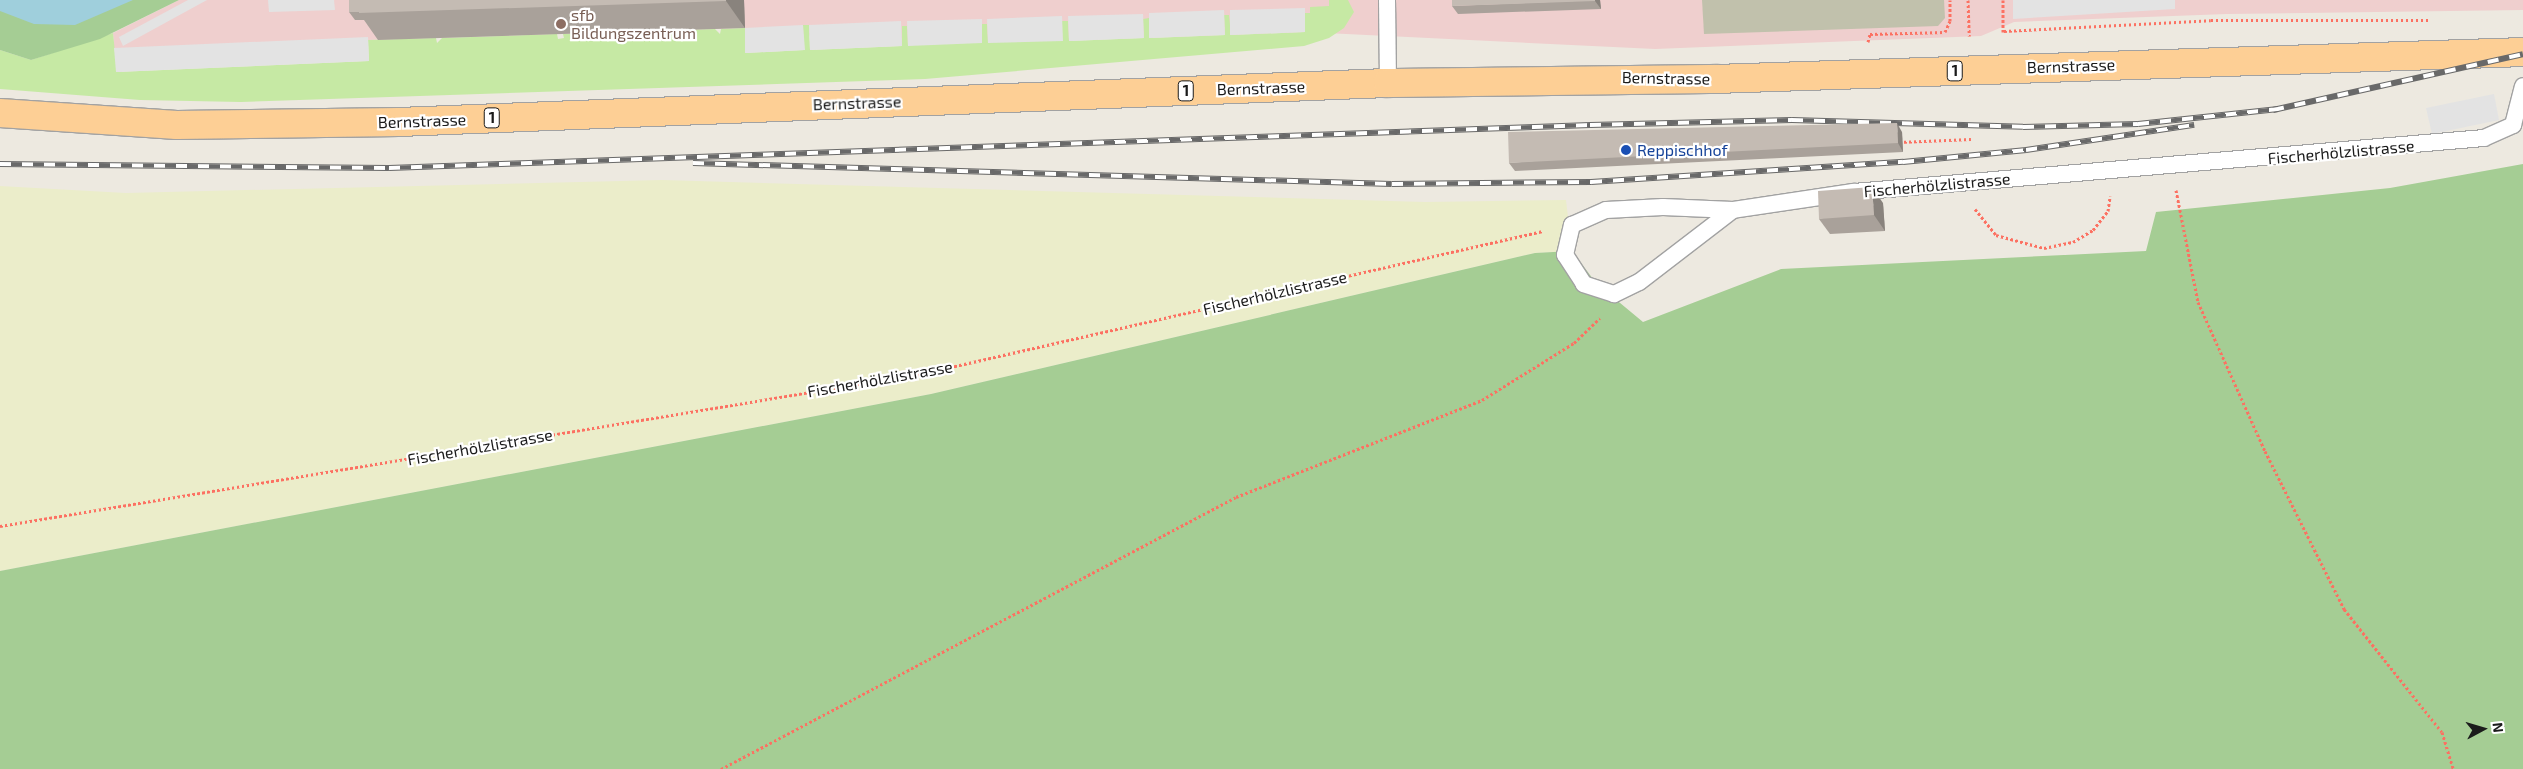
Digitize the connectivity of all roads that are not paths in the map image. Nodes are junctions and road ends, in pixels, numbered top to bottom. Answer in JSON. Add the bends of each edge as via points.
{"nodes":[{"id":1,"x":1387,"y":0,"type":"edge"},
{"id":2,"x":2523,"y":52,"type":"edge"},
{"id":3,"x":1388,"y":83,"type":"junction"},
{"id":4,"x":2523,"y":86,"type":"edge"},
{"id":5,"x":0,"y":113,"type":"edge"},
{"id":6,"x":1733,"y":210,"type":"junction"}],
"edges":[{"from":1,"to":3,"type":"lane"},
{"from":2,"to":3,"type":"main road","name":"Bernstrasse","number":"1","via":[[1724,78]]},
{"from":3,"to":5,"type":"main road","name":"Bernstrasse","number":"1","via":[[390,122],[177,125]]},
{"from":4,"to":6,"type":"lane","name":"Fischerhölzlistrasse","via":[[2518,117],[2495,136],[2172,168],[1854,192]]},
{"from":6,"to":6,"type":"lane","name":"Fischerhölzlistrasse","via":[[1639,282],[1614,294],[1584,284],[1569,265],[1564,245],[1572,225],[1590,214],[1621,209]]}]}
